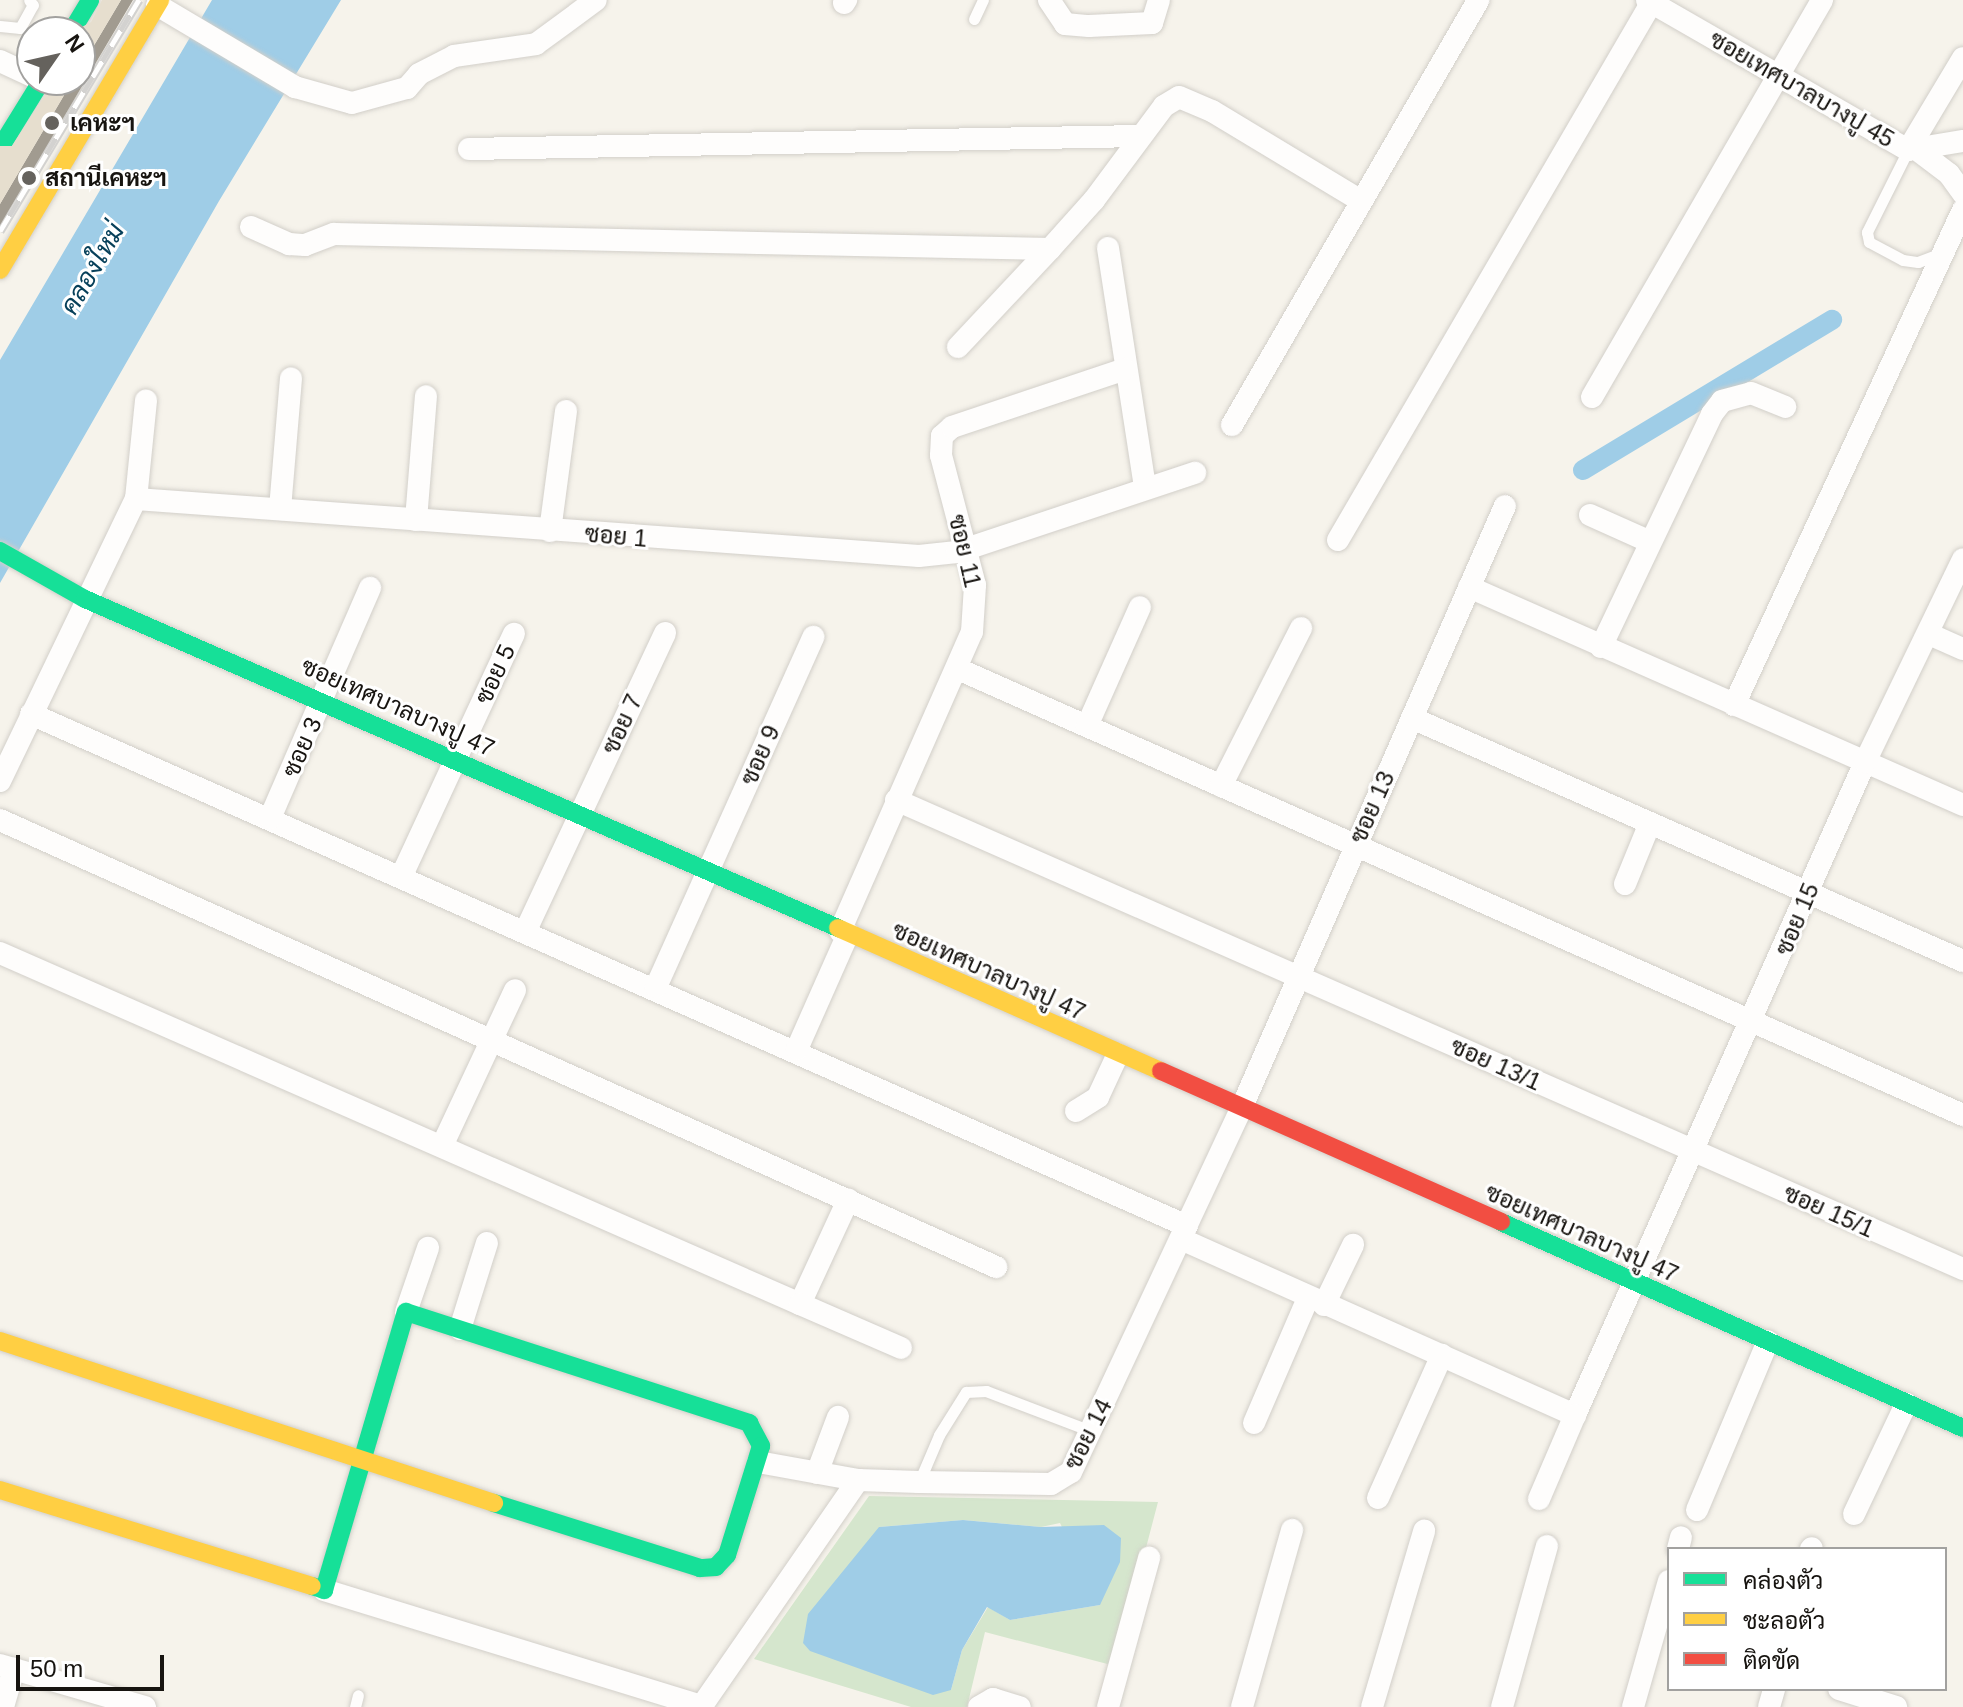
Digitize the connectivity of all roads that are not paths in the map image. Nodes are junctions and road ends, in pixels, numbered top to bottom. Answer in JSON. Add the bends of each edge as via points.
{"nodes":[{"id":1,"x":29,"y":0,"type":"edge"},
{"id":2,"x":596,"y":0,"type":"edge"},
{"id":3,"x":983,"y":0,"type":"edge"},
{"id":4,"x":1049,"y":0,"type":"edge"},
{"id":5,"x":1159,"y":0,"type":"edge"},
{"id":6,"x":1478,"y":0,"type":"edge"},
{"id":7,"x":1822,"y":0,"type":"edge"},
{"id":8,"x":1650,"y":1,"type":"edge"},
{"id":9,"x":159,"y":3,"type":"edge"},
{"id":10,"x":974,"y":19,"type":"dead end"},
{"id":11,"x":0,"y":26,"type":"edge"},
{"id":12,"x":1963,"y":58,"type":"edge"},
{"id":13,"x":1779,"y":74,"type":"junction"},
{"id":14,"x":32,"y":96,"type":"edge"},
{"id":15,"x":1140,"y":136,"type":"junction"},
{"id":16,"x":1963,"y":141,"type":"edge"},
{"id":17,"x":0,"y":148,"type":"edge"},
{"id":18,"x":469,"y":149,"type":"dead end"},
{"id":19,"x":1914,"y":151,"type":"junction"},
{"id":20,"x":1963,"y":193,"type":"edge"},
{"id":21,"x":1361,"y":201,"type":"junction"},
{"id":22,"x":1963,"y":210,"type":"edge"},
{"id":23,"x":251,"y":227,"type":"dead end"},
{"id":24,"x":1108,"y":248,"type":"dead end"},
{"id":25,"x":1050,"y":249,"type":"junction"},
{"id":26,"x":1944,"y":251,"type":"junction"},
{"id":27,"x":0,"y":270,"type":"edge"},
{"id":28,"x":958,"y":347,"type":"dead end"},
{"id":29,"x":1125,"y":369,"type":"junction"},
{"id":30,"x":291,"y":378,"type":"dead end"},
{"id":31,"x":426,"y":396,"type":"dead end"},
{"id":32,"x":1592,"y":397,"type":"dead end"},
{"id":33,"x":146,"y":401,"type":"dead end"},
{"id":34,"x":1785,"y":407,"type":"dead end"},
{"id":35,"x":566,"y":411,"type":"dead end"},
{"id":36,"x":1232,"y":425,"type":"dead end"},
{"id":37,"x":1195,"y":473,"type":"dead end"},
{"id":38,"x":1145,"y":488,"type":"junction"},
{"id":39,"x":136,"y":499,"type":"junction"},
{"id":40,"x":1505,"y":506,"type":"dead end"},
{"id":41,"x":280,"y":509,"type":"junction"},
{"id":42,"x":1590,"y":515,"type":"dead end"},
{"id":43,"x":416,"y":520,"type":"junction"},
{"id":44,"x":550,"y":531,"type":"junction"},
{"id":45,"x":1338,"y":540,"type":"dead end"},
{"id":46,"x":1648,"y":541,"type":"junction"},
{"id":47,"x":967,"y":548,"type":"junction"},
{"id":48,"x":0,"y":551,"type":"edge"},
{"id":49,"x":1963,"y":559,"type":"edge"},
{"id":50,"x":1469,"y":587,"type":"junction"},
{"id":51,"x":370,"y":588,"type":"dead end"},
{"id":52,"x":85,"y":599,"type":"junction"},
{"id":53,"x":1140,"y":607,"type":"dead end"},
{"id":54,"x":1301,"y":628,"type":"dead end"},
{"id":55,"x":665,"y":633,"type":"dead end"},
{"id":56,"x":514,"y":634,"type":"dead end"},
{"id":57,"x":1929,"y":634,"type":"junction"},
{"id":58,"x":813,"y":637,"type":"dead end"},
{"id":59,"x":1601,"y":647,"type":"junction"},
{"id":60,"x":1963,"y":649,"type":"edge"},
{"id":61,"x":958,"y":669,"type":"junction"},
{"id":62,"x":323,"y":699,"type":"junction"},
{"id":63,"x":1734,"y":705,"type":"junction"},
{"id":64,"x":31,"y":714,"type":"junction"},
{"id":65,"x":1412,"y":718,"type":"junction"},
{"id":66,"x":1087,"y":726,"type":"junction"},
{"id":67,"x":456,"y":758,"type":"junction"},
{"id":68,"x":1865,"y":762,"type":"junction"},
{"id":69,"x":0,"y":781,"type":"edge"},
{"id":70,"x":1221,"y":786,"type":"junction"},
{"id":71,"x":896,"y":800,"type":"junction"},
{"id":72,"x":1963,"y":805,"type":"edge"},
{"id":73,"x":579,"y":815,"type":"junction"},
{"id":74,"x":270,"y":818,"type":"junction"},
{"id":75,"x":0,"y":820,"type":"edge"},
{"id":76,"x":1650,"y":823,"type":"junction"},
{"id":77,"x":1354,"y":847,"type":"junction"},
{"id":78,"x":707,"y":872,"type":"junction"},
{"id":79,"x":402,"y":875,"type":"junction"},
{"id":80,"x":1625,"y":884,"type":"dead end"},
{"id":81,"x":1808,"y":893,"type":"junction"},
{"id":82,"x":526,"y":930,"type":"junction"},
{"id":83,"x":844,"y":933,"type":"junction"},
{"id":84,"x":0,"y":953,"type":"edge"},
{"id":85,"x":1963,"y":961,"type":"edge"},
{"id":86,"x":1297,"y":975,"type":"junction"},
{"id":87,"x":656,"y":987,"type":"junction"},
{"id":88,"x":515,"y":990,"type":"dead end"},
{"id":89,"x":1753,"y":1023,"type":"junction"},
{"id":90,"x":491,"y":1040,"type":"junction"},
{"id":91,"x":797,"y":1049,"type":"junction"},
{"id":92,"x":1118,"y":1054,"type":"junction"},
{"id":93,"x":1241,"y":1109,"type":"junction"},
{"id":94,"x":1076,"y":1111,"type":"dead end"},
{"id":95,"x":1963,"y":1115,"type":"edge"},
{"id":96,"x":442,"y":1146,"type":"junction"},
{"id":97,"x":1695,"y":1152,"type":"junction"},
{"id":98,"x":848,"y":1200,"type":"junction"},
{"id":99,"x":1184,"y":1232,"type":"junction"},
{"id":100,"x":487,"y":1243,"type":"dead end"},
{"id":101,"x":1353,"y":1245,"type":"dead end"},
{"id":102,"x":428,"y":1248,"type":"dead end"},
{"id":103,"x":996,"y":1267,"type":"dead end"},
{"id":104,"x":1963,"y":1269,"type":"edge"},
{"id":105,"x":1636,"y":1283,"type":"junction"},
{"id":106,"x":1316,"y":1302,"type":"junction"},
{"id":107,"x":800,"y":1304,"type":"junction"},
{"id":108,"x":406,"y":1312,"type":"junction"},
{"id":109,"x":460,"y":1329,"type":"junction"},
{"id":110,"x":0,"y":1341,"type":"edge"},
{"id":111,"x":1768,"y":1341,"type":"junction"},
{"id":112,"x":901,"y":1348,"type":"dead end"},
{"id":113,"x":1442,"y":1355,"type":"junction"},
{"id":114,"x":1906,"y":1404,"type":"junction"},
{"id":115,"x":1575,"y":1415,"type":"junction"},
{"id":116,"x":838,"y":1417,"type":"dead end"},
{"id":117,"x":1254,"y":1423,"type":"dead end"},
{"id":118,"x":1963,"y":1428,"type":"edge"},
{"id":119,"x":1091,"y":1431,"type":"junction"},
{"id":120,"x":362,"y":1461,"type":"junction"},
{"id":121,"x":758,"y":1462,"type":"junction"},
{"id":122,"x":817,"y":1473,"type":"junction"},
{"id":123,"x":858,"y":1480,"type":"junction"},
{"id":124,"x":919,"y":1482,"type":"junction"},
{"id":125,"x":0,"y":1490,"type":"edge"},
{"id":126,"x":1378,"y":1498,"type":"dead end"},
{"id":127,"x":1539,"y":1499,"type":"dead end"},
{"id":128,"x":1697,"y":1510,"type":"dead end"},
{"id":129,"x":1854,"y":1514,"type":"dead end"},
{"id":130,"x":1292,"y":1530,"type":"dead end"},
{"id":131,"x":1424,"y":1531,"type":"dead end"},
{"id":132,"x":1547,"y":1546,"type":"dead end"},
{"id":133,"x":1149,"y":1558,"type":"dead end"},
{"id":134,"x":1667,"y":1588,"type":"edge"},
{"id":135,"x":324,"y":1590,"type":"junction"},
{"id":136,"x":7,"y":1667,"type":"edge"},
{"id":137,"x":1847,"y":1691,"type":"edge"},
{"id":138,"x":1889,"y":1702,"type":"edge"},
{"id":139,"x":3,"y":1707,"type":"edge"},
{"id":140,"x":145,"y":1707,"type":"edge"},
{"id":141,"x":701,"y":1707,"type":"edge"},
{"id":142,"x":979,"y":1707,"type":"edge"},
{"id":143,"x":1020,"y":1707,"type":"edge"},
{"id":144,"x":1108,"y":1707,"type":"edge"},
{"id":145,"x":1242,"y":1707,"type":"edge"},
{"id":146,"x":1372,"y":1707,"type":"edge"},
{"id":147,"x":1502,"y":1707,"type":"edge"},
{"id":148,"x":1633,"y":1707,"type":"edge"}],
"edges":[{"from":1,"to":11,"type":"lane","via":[[33,5],[20,28]]},
{"from":2,"to":9,"type":"street","via":[[536,44],[438,61],[389,96],[331,101],[295,87]]},
{"from":3,"to":10,"type":"lane"},
{"from":4,"to":5,"type":"street","via":[[1065,24],[1089,26],[1152,23]]},
{"from":6,"to":21,"type":"street"},
{"from":7,"to":13,"type":"street"},
{"from":8,"to":13,"type":"street","name":"ซอยเทศบาลบางปู 45"},
{"from":8,"to":45,"type":"street"},
{"from":9,"to":27,"type":"main road"},
{"from":12,"to":19,"type":"street"},
{"from":13,"to":19,"type":"street","name":"ซอยเทศบาลบางปู 45"},
{"from":13,"to":32,"type":"street"},
{"from":14,"to":17,"type":"main road"},
{"from":15,"to":18,"type":"street"},
{"from":15,"to":21,"type":"street","via":[[1164,106],[1189,99]]},
{"from":15,"to":25,"type":"street"},
{"from":16,"to":19,"type":"street","name":"ซอยเทศบาลบางปู 45"},
{"from":19,"to":20,"type":"street","via":[[1949,174]]},
{"from":19,"to":26,"type":"lane","via":[[1867,232],[1869,242],[1918,262]]},
{"from":21,"to":36,"type":"street"},
{"from":22,"to":26,"type":"street"},
{"from":23,"to":25,"type":"street","via":[[297,244],[334,234]]},
{"from":24,"to":29,"type":"street"},
{"from":25,"to":28,"type":"street"},
{"from":26,"to":63,"type":"street"},
{"from":29,"to":38,"type":"street"},
{"from":29,"to":47,"type":"street","name":"ซอย 11","via":[[952,427],[942,436],[941,455]]},
{"from":30,"to":41,"type":"street"},
{"from":31,"to":43,"type":"street"},
{"from":33,"to":39,"type":"street"},
{"from":34,"to":46,"type":"street","via":[[1751,393],[1722,401],[1697,439]]},
{"from":35,"to":44,"type":"street"},
{"from":37,"to":38,"type":"street","name":"ซอย 1"},
{"from":38,"to":47,"type":"street","name":"ซอย 1"},
{"from":39,"to":41,"type":"street","name":"ซอย 1"},
{"from":39,"to":52,"type":"street"},
{"from":40,"to":50,"type":"street","name":"ซอย 13"},
{"from":41,"to":43,"type":"street","name":"ซอย 1"},
{"from":42,"to":46,"type":"street"},
{"from":43,"to":44,"type":"street","name":"ซอย 1"},
{"from":44,"to":47,"type":"street","name":"ซอย 1","via":[[919,556]]},
{"from":46,"to":59,"type":"street"},
{"from":47,"to":61,"type":"street","name":"ซอย 11","via":[[977,607]]},
{"from":48,"to":52,"type":"main road","name":"ซอยเทศบาลบางปู 47"},
{"from":49,"to":57,"type":"street","name":"ซอย 15"},
{"from":50,"to":59,"type":"street"},
{"from":50,"to":65,"type":"street","name":"ซอย 13"},
{"from":51,"to":62,"type":"street","name":"ซอย 3"},
{"from":52,"to":62,"type":"main road","name":"ซอยเทศบาลบางปู 47"},
{"from":52,"to":64,"type":"street"},
{"from":53,"to":66,"type":"street"},
{"from":54,"to":70,"type":"street"},
{"from":55,"to":73,"type":"street","name":"ซอย 7"},
{"from":56,"to":67,"type":"street","name":"ซอย 5"},
{"from":57,"to":60,"type":"street"},
{"from":57,"to":68,"type":"street","name":"ซอย 15"},
{"from":58,"to":78,"type":"street","name":"ซอย 9"},
{"from":59,"to":63,"type":"street"},
{"from":61,"to":66,"type":"street"},
{"from":61,"to":71,"type":"street","name":"ซอย 11"},
{"from":62,"to":67,"type":"main road","name":"ซอยเทศบาลบางปู 47"},
{"from":62,"to":74,"type":"street","name":"ซอย 3"},
{"from":63,"to":68,"type":"street"},
{"from":64,"to":69,"type":"street"},
{"from":64,"to":74,"type":"street"},
{"from":65,"to":76,"type":"street"},
{"from":65,"to":77,"type":"street","name":"ซอย 13"},
{"from":66,"to":70,"type":"street"},
{"from":67,"to":73,"type":"main road","name":"ซอยเทศบาลบางปู 47"},
{"from":67,"to":79,"type":"street","name":"ซอย 5"},
{"from":68,"to":72,"type":"street"},
{"from":68,"to":81,"type":"street","name":"ซอย 15"},
{"from":70,"to":77,"type":"street"},
{"from":71,"to":83,"type":"street","name":"ซอย 11"},
{"from":71,"to":86,"type":"street","name":"ซอย 13/1"},
{"from":73,"to":78,"type":"main road","name":"ซอยเทศบาลบางปู 47"},
{"from":73,"to":82,"type":"street","name":"ซอย 7"},
{"from":74,"to":79,"type":"street"},
{"from":75,"to":90,"type":"street"},
{"from":76,"to":80,"type":"street"},
{"from":76,"to":81,"type":"street"},
{"from":77,"to":86,"type":"street","name":"ซอย 13"},
{"from":77,"to":89,"type":"street"},
{"from":78,"to":83,"type":"main road","name":"ซอยเทศบาลบางปู 47"},
{"from":78,"to":87,"type":"street","name":"ซอย 9"},
{"from":79,"to":82,"type":"street"},
{"from":81,"to":85,"type":"street"},
{"from":81,"to":89,"type":"street","name":"ซอย 15"},
{"from":82,"to":87,"type":"street"},
{"from":83,"to":91,"type":"street","name":"ซอย 11"},
{"from":83,"to":92,"type":"main road","name":"ซอยเทศบาลบางปู 47"},
{"from":84,"to":96,"type":"street"},
{"from":86,"to":93,"type":"street","name":"ซอย 13"},
{"from":86,"to":97,"type":"street","name":"ซอย 13/1"},
{"from":87,"to":91,"type":"street"},
{"from":88,"to":90,"type":"street"},
{"from":89,"to":95,"type":"street"},
{"from":89,"to":97,"type":"street","name":"ซอย 15"},
{"from":90,"to":96,"type":"street"},
{"from":90,"to":98,"type":"street"},
{"from":91,"to":99,"type":"street"},
{"from":92,"to":93,"type":"main road","name":"ซอยเทศบาลบางปู 47"},
{"from":92,"to":94,"type":"street","via":[[1098,1097]]},
{"from":93,"to":99,"type":"street","name":"ซอย 14"},
{"from":93,"to":105,"type":"main road","name":"ซอยเทศบาลบางปู 47"},
{"from":96,"to":107,"type":"street"},
{"from":97,"to":104,"type":"street","name":"ซอย 15/1"},
{"from":97,"to":105,"type":"street","name":"ซอย 15"},
{"from":98,"to":103,"type":"street"},
{"from":98,"to":107,"type":"street"},
{"from":99,"to":106,"type":"street"},
{"from":99,"to":119,"type":"street","name":"ซอย 14"},
{"from":100,"to":109,"type":"street"},
{"from":101,"to":106,"type":"street"},
{"from":102,"to":108,"type":"street"},
{"from":105,"to":111,"type":"main road","name":"ซอยเทศบาลบางปู 47"},
{"from":105,"to":115,"type":"street","name":"ซอย 15"},
{"from":106,"to":113,"type":"street"},
{"from":106,"to":117,"type":"street"},
{"from":107,"to":112,"type":"street"},
{"from":108,"to":109,"type":"main road"},
{"from":108,"to":120,"type":"main road"},
{"from":109,"to":121,"type":"main road","via":[[749,1423],[760,1437]]},
{"from":110,"to":120,"type":"main road"},
{"from":111,"to":114,"type":"main road","name":"ซอยเทศบาลบางปู 47"},
{"from":111,"to":128,"type":"street"},
{"from":113,"to":115,"type":"street"},
{"from":113,"to":126,"type":"street"},
{"from":114,"to":118,"type":"main road","name":"ซอยเทศบาลบางปู 47"},
{"from":114,"to":129,"type":"street"},
{"from":115,"to":127,"type":"street","name":"ซอย 15"},
{"from":116,"to":122,"type":"street"},
{"from":119,"to":124,"type":"street","name":"ซอย 14","via":[[1071,1472],[1059,1483]]},
{"from":119,"to":124,"type":"lane","via":[[986,1391],[966,1392],[939,1435]]},
{"from":120,"to":121,"type":"main road","via":[[709,1569],[727,1555]]},
{"from":120,"to":135,"type":"main road"},
{"from":121,"to":122,"type":"street","name":"ซอย 14"},
{"from":122,"to":123,"type":"street","name":"ซอย 14"},
{"from":123,"to":124,"type":"street","name":"ซอย 14"},
{"from":123,"to":141,"type":"street"},
{"from":125,"to":135,"type":"main road"},
{"from":130,"to":145,"type":"street"},
{"from":131,"to":146,"type":"street"},
{"from":132,"to":147,"type":"street"},
{"from":133,"to":144,"type":"street"},
{"from":134,"to":148,"type":"street"},
{"from":135,"to":141,"type":"street"},
{"from":136,"to":139,"type":"street"},
{"from":136,"to":140,"type":"street"},
{"from":137,"to":138,"type":"street"},
{"from":142,"to":143,"type":"street","via":[[993,1699]]}]}
